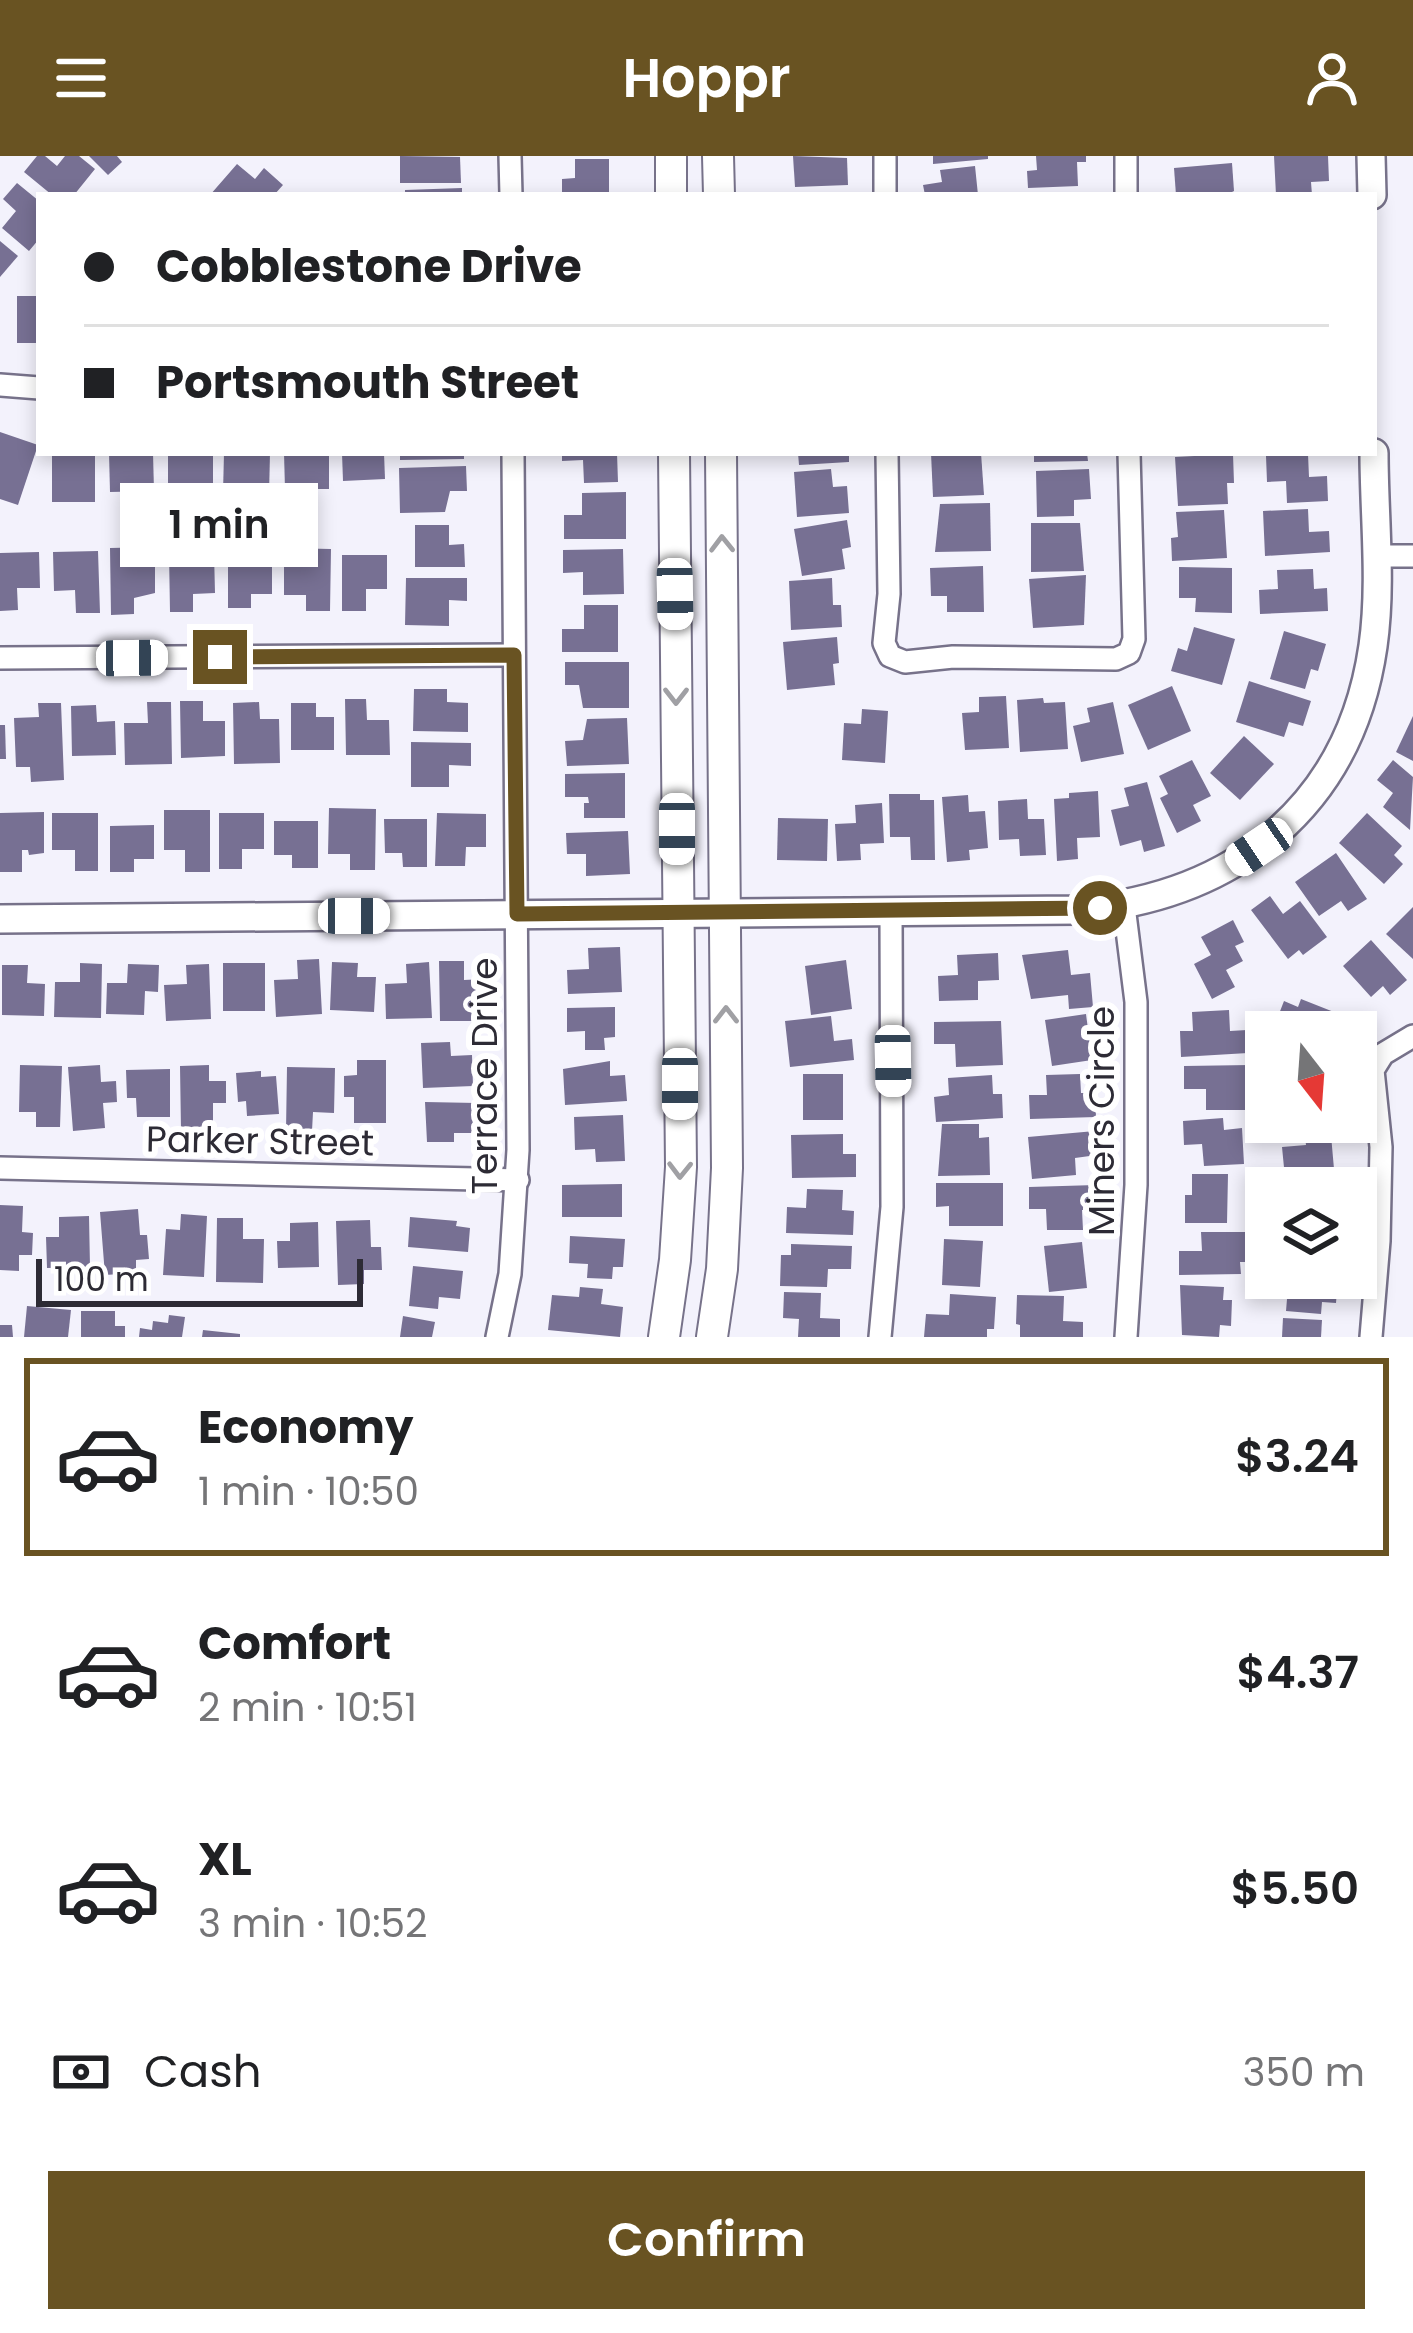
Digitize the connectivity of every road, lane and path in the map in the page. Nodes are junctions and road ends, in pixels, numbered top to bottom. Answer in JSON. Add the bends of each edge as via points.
{"nodes":[{"id":1,"x":510,"y":156,"type":"edge"},
{"id":2,"x":671,"y":156,"type":"edge"},
{"id":3,"x":718,"y":156,"type":"edge"},
{"id":4,"x":885,"y":156,"type":"edge"},
{"id":5,"x":1126,"y":156,"type":"edge"},
{"id":6,"x":1372,"y":156,"type":"edge"},
{"id":7,"x":511,"y":192,"type":"edge"},
{"id":8,"x":671,"y":192,"type":"edge"},
{"id":9,"x":719,"y":192,"type":"edge"},
{"id":10,"x":885,"y":192,"type":"edge"},
{"id":11,"x":1126,"y":192,"type":"edge"},
{"id":12,"x":1372,"y":192,"type":"edge"},
{"id":13,"x":0,"y":385,"type":"edge"},
{"id":14,"x":36,"y":388,"type":"edge"},
{"id":15,"x":513,"y":456,"type":"edge"},
{"id":16,"x":674,"y":456,"type":"edge"},
{"id":17,"x":721,"y":456,"type":"edge"},
{"id":18,"x":887,"y":456,"type":"edge"},
{"id":19,"x":1129,"y":456,"type":"edge"},
{"id":20,"x":1374,"y":456,"type":"edge"},
{"id":21,"x":1375,"y":556,"type":"junction"},
{"id":22,"x":1413,"y":556,"type":"edge"},
{"id":23,"x":514,"y":655,"type":"junction"},
{"id":24,"x":0,"y":658,"type":"edge"},
{"id":25,"x":1124,"y":906,"type":"junction"},
{"id":26,"x":891,"y":911,"type":"junction"},
{"id":27,"x":678,"y":913,"type":"junction"},
{"id":28,"x":725,"y":913,"type":"junction"},
{"id":29,"x":517,"y":914,"type":"junction"},
{"id":30,"x":0,"y":919,"type":"edge"},
{"id":31,"x":1413,"y":1036,"type":"edge"},
{"id":32,"x":0,"y":1168,"type":"edge"},
{"id":33,"x":518,"y":1180,"type":"junction"},
{"id":34,"x":497,"y":1337,"type":"edge"},
{"id":35,"x":664,"y":1337,"type":"edge"},
{"id":36,"x":712,"y":1337,"type":"edge"},
{"id":37,"x":880,"y":1337,"type":"edge"},
{"id":38,"x":1126,"y":1337,"type":"edge"},
{"id":39,"x":1371,"y":1337,"type":"edge"}],
"edges":[{"from":1,"to":7,"type":"street"},
{"from":2,"to":8,"type":"main road"},
{"from":3,"to":9,"type":"main road"},
{"from":4,"to":10,"type":"street"},
{"from":5,"to":11,"type":"street"},
{"from":6,"to":12,"type":"street"},
{"from":13,"to":14,"type":"street"},
{"from":15,"to":23,"type":"street","name":"Terrace Drive"},
{"from":16,"to":27,"type":"main road","one_way":true},
{"from":28,"to":17,"type":"main road","one_way":true},
{"from":18,"to":19,"type":"street","via":[[884,643],[905,662],[1129,653]]},
{"from":20,"to":21,"type":"street"},
{"from":21,"to":22,"type":"street"},
{"from":21,"to":25,"type":"street","via":[[1369,670],[1352,727],[1313,792],[1223,872]]},
{"from":23,"to":24,"type":"street"},
{"from":23,"to":29,"type":"street","name":"Terrace Drive"},
{"from":25,"to":26,"type":"street"},
{"from":25,"to":38,"type":"street","name":"Miners Circle","via":[[1136,1002]]},
{"from":26,"to":28,"type":"street"},
{"from":26,"to":37,"type":"street","via":[[892,1207]]},
{"from":27,"to":28,"type":"street"},
{"from":27,"to":29,"type":"street"},
{"from":27,"to":35,"type":"main road","one_way":true,"via":[[680,1213]]},
{"from":36,"to":28,"type":"main road","one_way":true,"via":[[726,1216]]},
{"from":29,"to":30,"type":"street"},
{"from":29,"to":33,"type":"street","name":"Terrace Drive"},
{"from":31,"to":39,"type":"street","via":[[1373,1070],[1381,1147]]},
{"from":32,"to":33,"type":"street","name":"Parker Street"},
{"from":33,"to":34,"type":"street","name":"Terrace Drive"}]}
